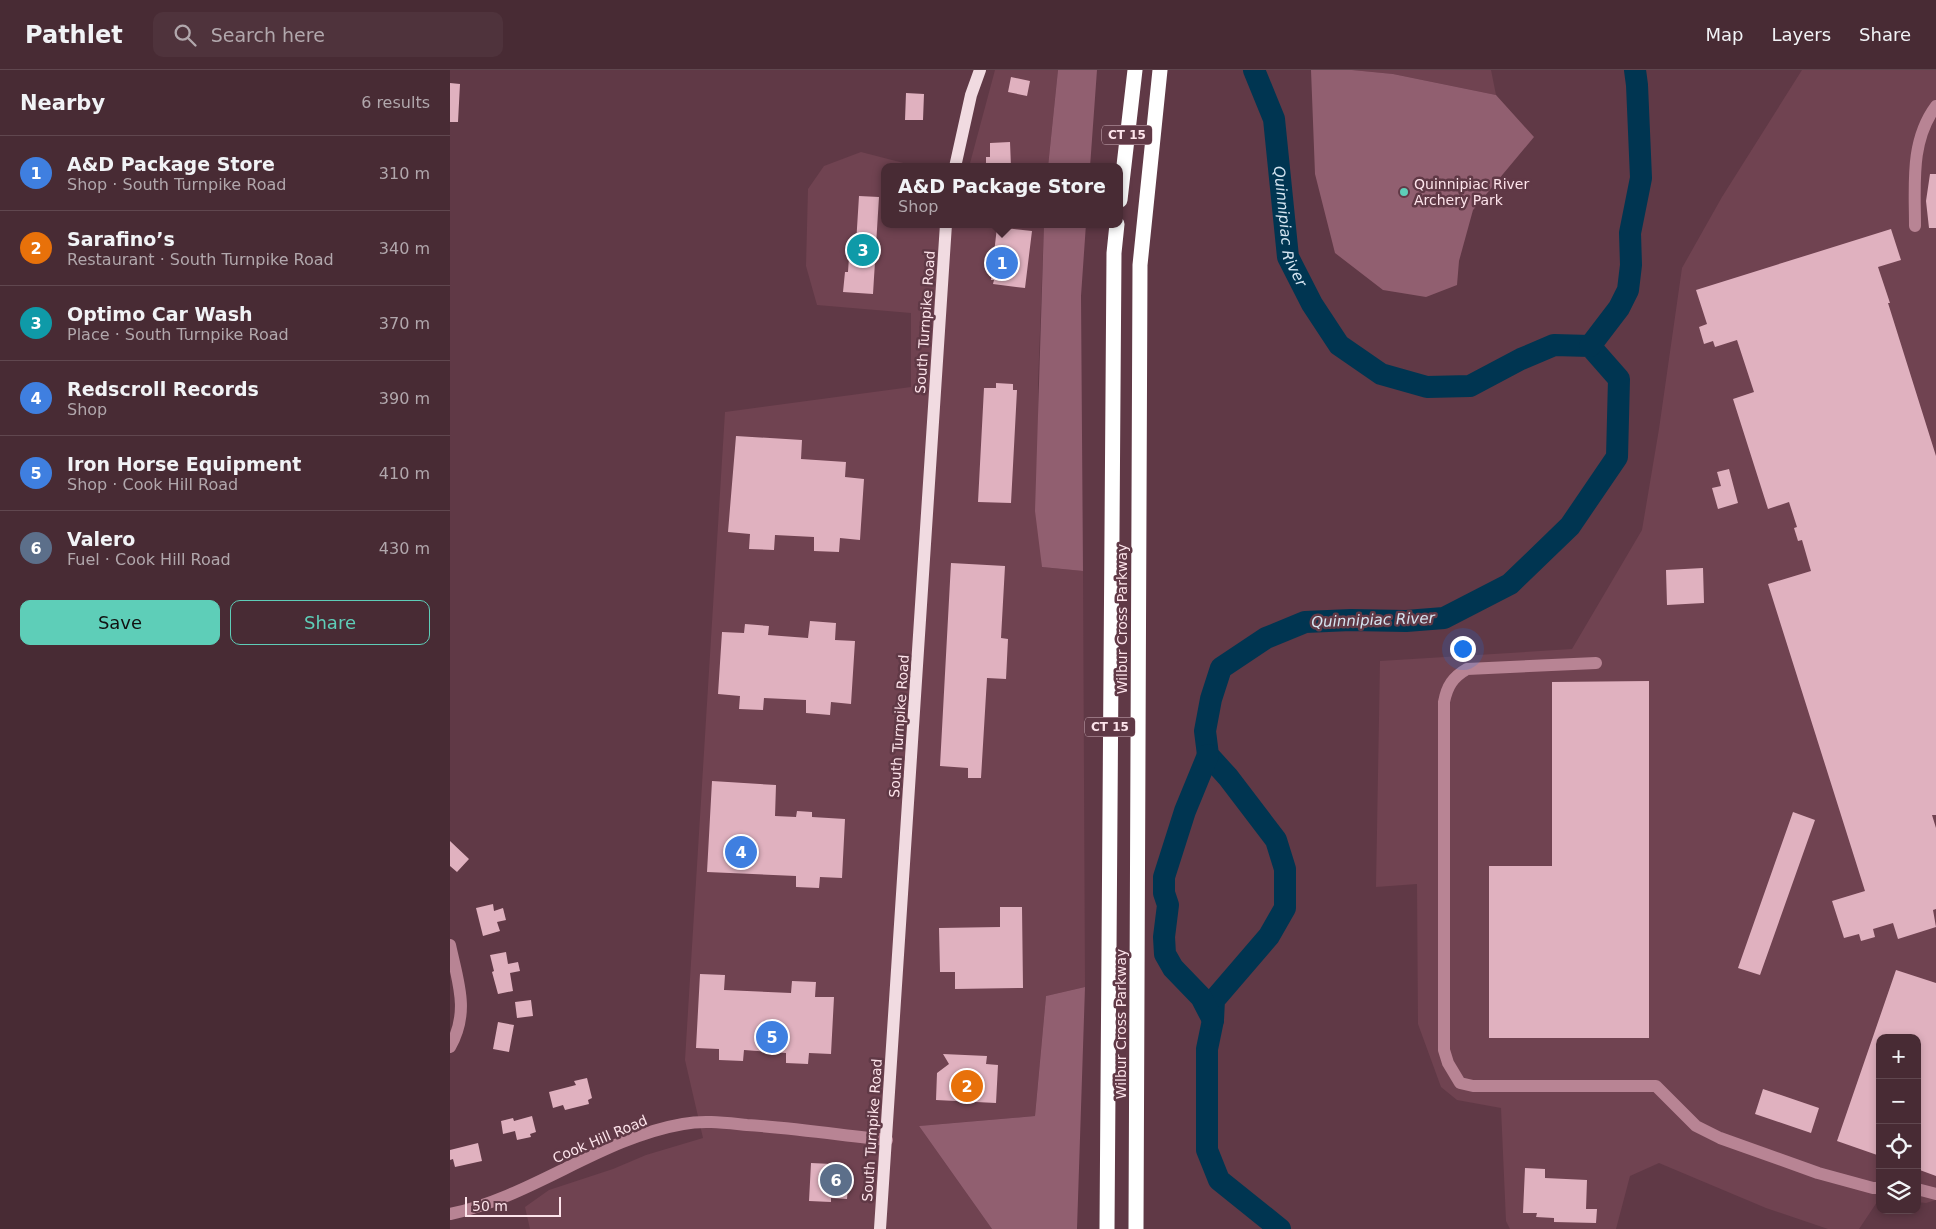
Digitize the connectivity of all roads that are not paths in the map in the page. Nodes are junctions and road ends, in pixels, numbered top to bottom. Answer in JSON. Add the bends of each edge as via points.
{"nodes":[{"id":1,"x":980,"y":70,"type":"edge"},
{"id":2,"x":1126,"y":70,"type":"edge"},
{"id":3,"x":1135,"y":70,"type":"edge"},
{"id":4,"x":1160,"y":70,"type":"edge"},
{"id":5,"x":1936,"y":106,"type":"edge"},
{"id":6,"x":1128,"y":118,"type":"junction"},
{"id":7,"x":956,"y":163,"type":"edge"},
{"id":8,"x":1123,"y":169,"type":"edge"},
{"id":9,"x":1915,"y":226,"type":"dead end"},
{"id":10,"x":946,"y":228,"type":"edge"},
{"id":11,"x":1117,"y":228,"type":"edge"},
{"id":12,"x":1596,"y":663,"type":"dead end"},
{"id":13,"x":450,"y":945,"type":"edge"},
{"id":14,"x":450,"y":1047,"type":"edge"},
{"id":15,"x":887,"y":1140,"type":"junction"},
{"id":16,"x":1876,"y":1188,"type":"edge"},
{"id":17,"x":1921,"y":1190,"type":"edge"},
{"id":18,"x":1936,"y":1194,"type":"edge"},
{"id":19,"x":450,"y":1214,"type":"edge"},
{"id":20,"x":880,"y":1229,"type":"edge"},
{"id":21,"x":1107,"y":1229,"type":"edge"},
{"id":22,"x":1136,"y":1229,"type":"edge"}],
"edges":[{"from":1,"to":7,"type":"main road"},
{"from":2,"to":6,"type":"highway"},
{"from":3,"to":6,"type":"highway","number":"CT 15"},
{"from":4,"to":22,"type":"highway","name":"Wilbur Cross Parkway","number":"CT 15","via":[[1140,265]]},
{"from":5,"to":9,"type":"street","via":[[1918,142],[1914,166]]},
{"from":6,"to":8,"type":"highway","number":"CT 15"},
{"from":10,"to":15,"type":"main road","name":"South Turnpike Road"},
{"from":11,"to":21,"type":"highway","name":"Wilbur Cross Parkway","number":"CT 15"},
{"from":12,"to":16,"type":"street","via":[[1467,669],[1449,685],[1444,702],[1444,1050],[1448,1064],[1460,1083],[1473,1086],[1656,1086],[1696,1126],[1720,1138],[1818,1173]]},
{"from":13,"to":14,"type":"street","via":[[462,1001],[460,1022]]},
{"from":15,"to":19,"type":"street","name":"Cook Hill Road","via":[[713,1122],[684,1123],[617,1144],[533,1185]]},
{"from":15,"to":20,"type":"main road","name":"South Turnpike Road"},
{"from":17,"to":18,"type":"street"}]}
